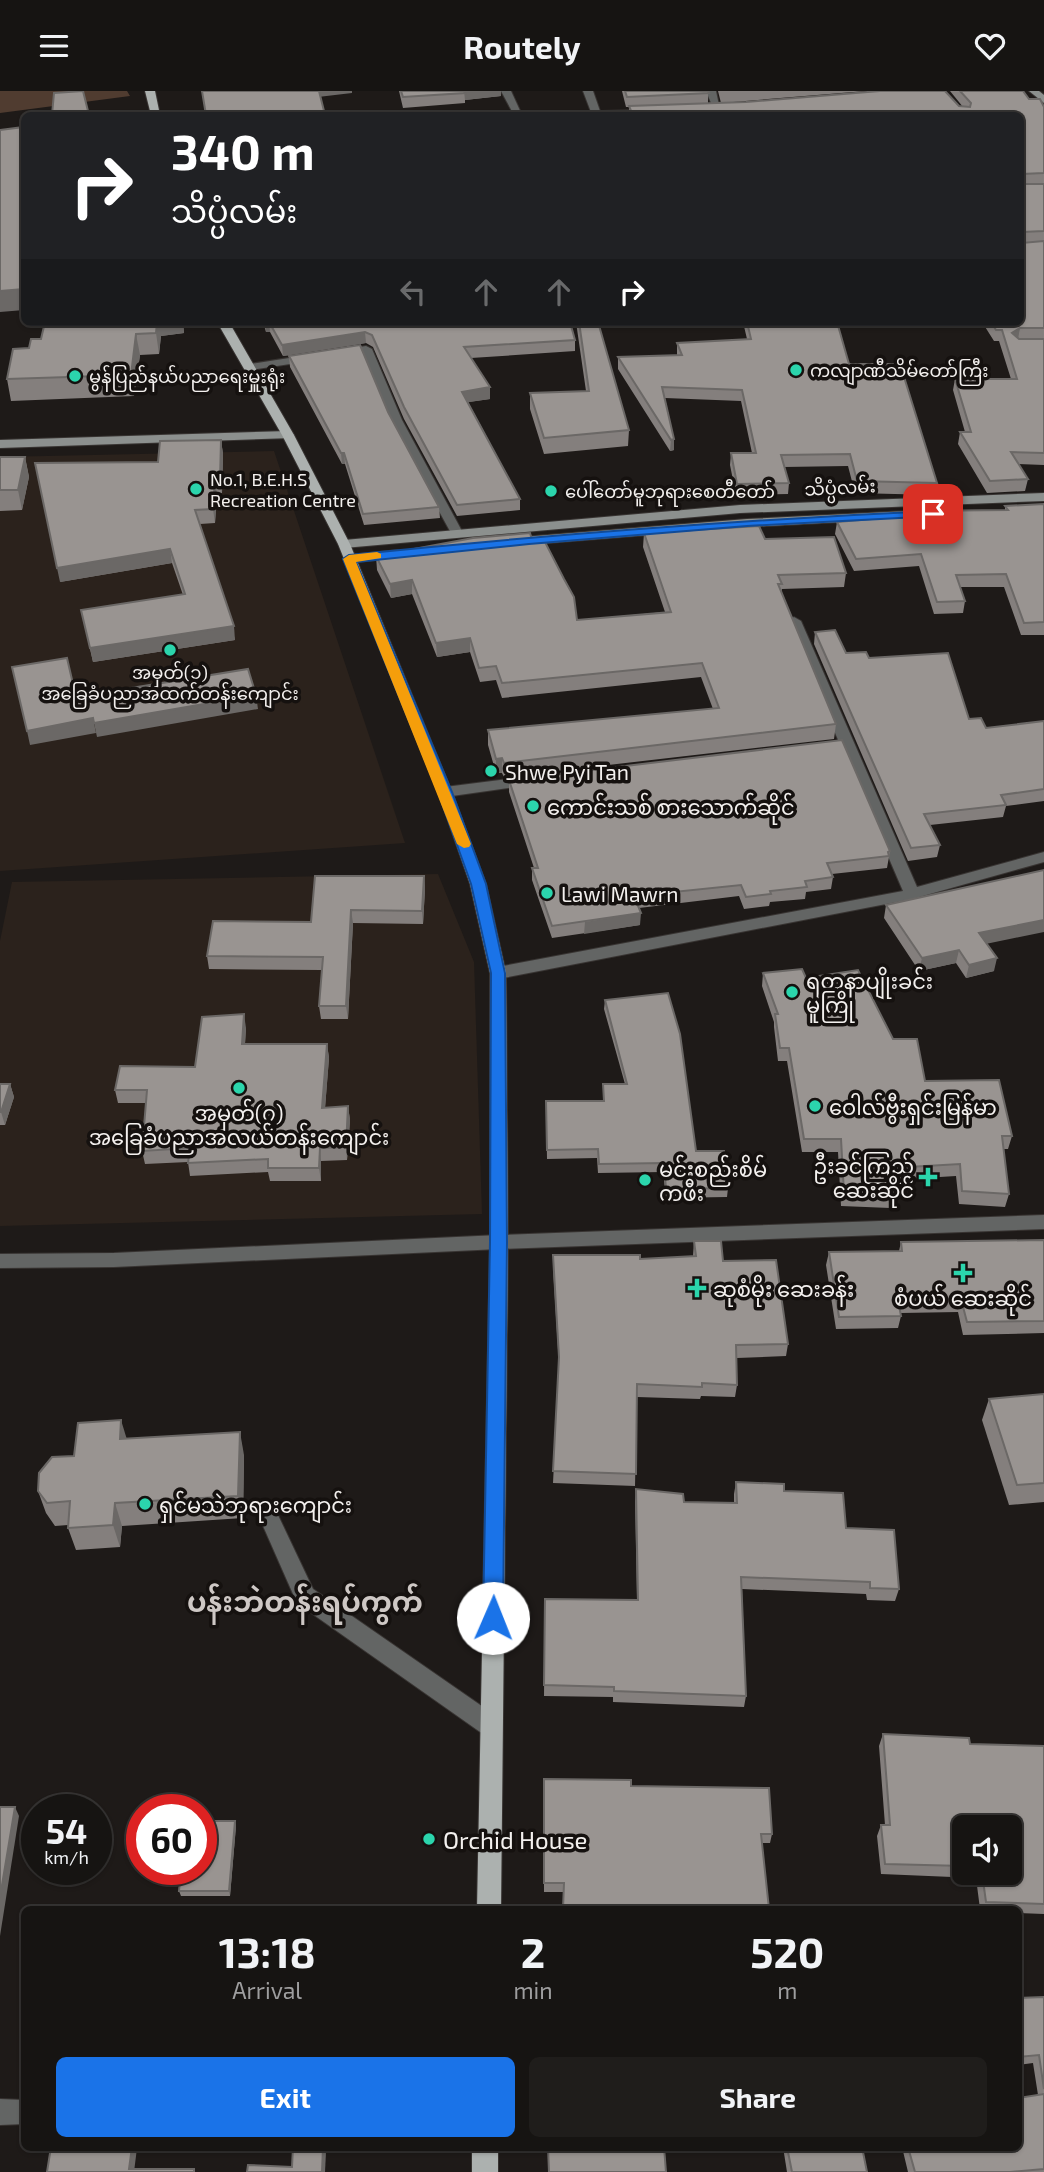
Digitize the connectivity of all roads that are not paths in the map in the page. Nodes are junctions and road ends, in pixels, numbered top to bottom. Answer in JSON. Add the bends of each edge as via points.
{"nodes":[{"id":1,"x":150,"y":91,"type":"edge"},
{"id":2,"x":506,"y":91,"type":"edge"},
{"id":3,"x":587,"y":91,"type":"edge"},
{"id":4,"x":711,"y":91,"type":"edge"},
{"id":5,"x":1034,"y":91,"type":"edge"},
{"id":6,"x":1044,"y":100,"type":"edge"},
{"id":7,"x":731,"y":108,"type":"edge"},
{"id":8,"x":704,"y":109,"type":"edge"},
{"id":9,"x":155,"y":112,"type":"edge"},
{"id":10,"x":516,"y":112,"type":"edge"},
{"id":11,"x":596,"y":112,"type":"edge"},
{"id":12,"x":720,"y":112,"type":"edge"},
{"id":13,"x":225,"y":326,"type":"edge"},
{"id":14,"x":250,"y":367,"type":"junction"},
{"id":15,"x":288,"y":435,"type":"junction"},
{"id":16,"x":0,"y":444,"type":"edge"},
{"id":17,"x":1044,"y":497,"type":"edge"},
{"id":18,"x":1044,"y":510,"type":"edge"},
{"id":19,"x":457,"y":533,"type":"junction"},
{"id":20,"x":446,"y":549,"type":"edge"},
{"id":21,"x":347,"y":551,"type":"junction"},
{"id":22,"x":419,"y":552,"type":"edge"},
{"id":23,"x":794,"y":621,"type":"edge"},
{"id":24,"x":553,"y":779,"type":"edge"},
{"id":25,"x":445,"y":792,"type":"junction"},
{"id":26,"x":1044,"y":857,"type":"edge"},
{"id":27,"x":912,"y":894,"type":"junction"},
{"id":28,"x":498,"y":973,"type":"junction"},
{"id":29,"x":1044,"y":1222,"type":"edge"},
{"id":30,"x":499,"y":1242,"type":"junction"},
{"id":31,"x":0,"y":1261,"type":"edge"},
{"id":32,"x":270,"y":1519,"type":"dead end"},
{"id":33,"x":491,"y":1726,"type":"junction"},
{"id":34,"x":489,"y":1906,"type":"edge"},
{"id":35,"x":0,"y":2112,"type":"edge"},
{"id":36,"x":21,"y":2112,"type":"edge"},
{"id":37,"x":485,"y":2151,"type":"edge"},
{"id":38,"x":485,"y":2172,"type":"edge"}],
"edges":[{"from":1,"to":9,"type":"main road"},
{"from":2,"to":10,"type":"street"},
{"from":3,"to":11,"type":"street"},
{"from":4,"to":12,"type":"street"},
{"from":5,"to":6,"type":"street"},
{"from":7,"to":12,"type":"street"},
{"from":8,"to":12,"type":"street"},
{"from":13,"to":14,"type":"main road"},
{"from":14,"to":15,"type":"main road"},
{"from":14,"to":19,"type":"street","via":[[366,349],[386,404]]},
{"from":15,"to":16,"type":"street"},
{"from":15,"to":21,"type":"main road"},
{"from":17,"to":19,"type":"street","name":"သိပ္ပံလမ်း","via":[[740,509]]},
{"from":18,"to":20,"type":"street","name":"သိပ္ပံလမ်း","via":[[747,523]]},
{"from":19,"to":21,"type":"street","name":"သိပ္ပံလမ်း"},
{"from":21,"to":22,"type":"street"},
{"from":21,"to":25,"type":"main road"},
{"from":23,"to":27,"type":"street","via":[[841,745]]},
{"from":24,"to":25,"type":"street"},
{"from":25,"to":28,"type":"main road","via":[[478,884]]},
{"from":26,"to":27,"type":"street"},
{"from":27,"to":28,"type":"street"},
{"from":28,"to":30,"type":"main road"},
{"from":29,"to":30,"type":"street"},
{"from":30,"to":31,"type":"street"},
{"from":30,"to":33,"type":"main road"},
{"from":32,"to":33,"type":"street","via":[[305,1596]]},
{"from":33,"to":34,"type":"main road"},
{"from":35,"to":36,"type":"street"},
{"from":37,"to":38,"type":"main road"}]}
